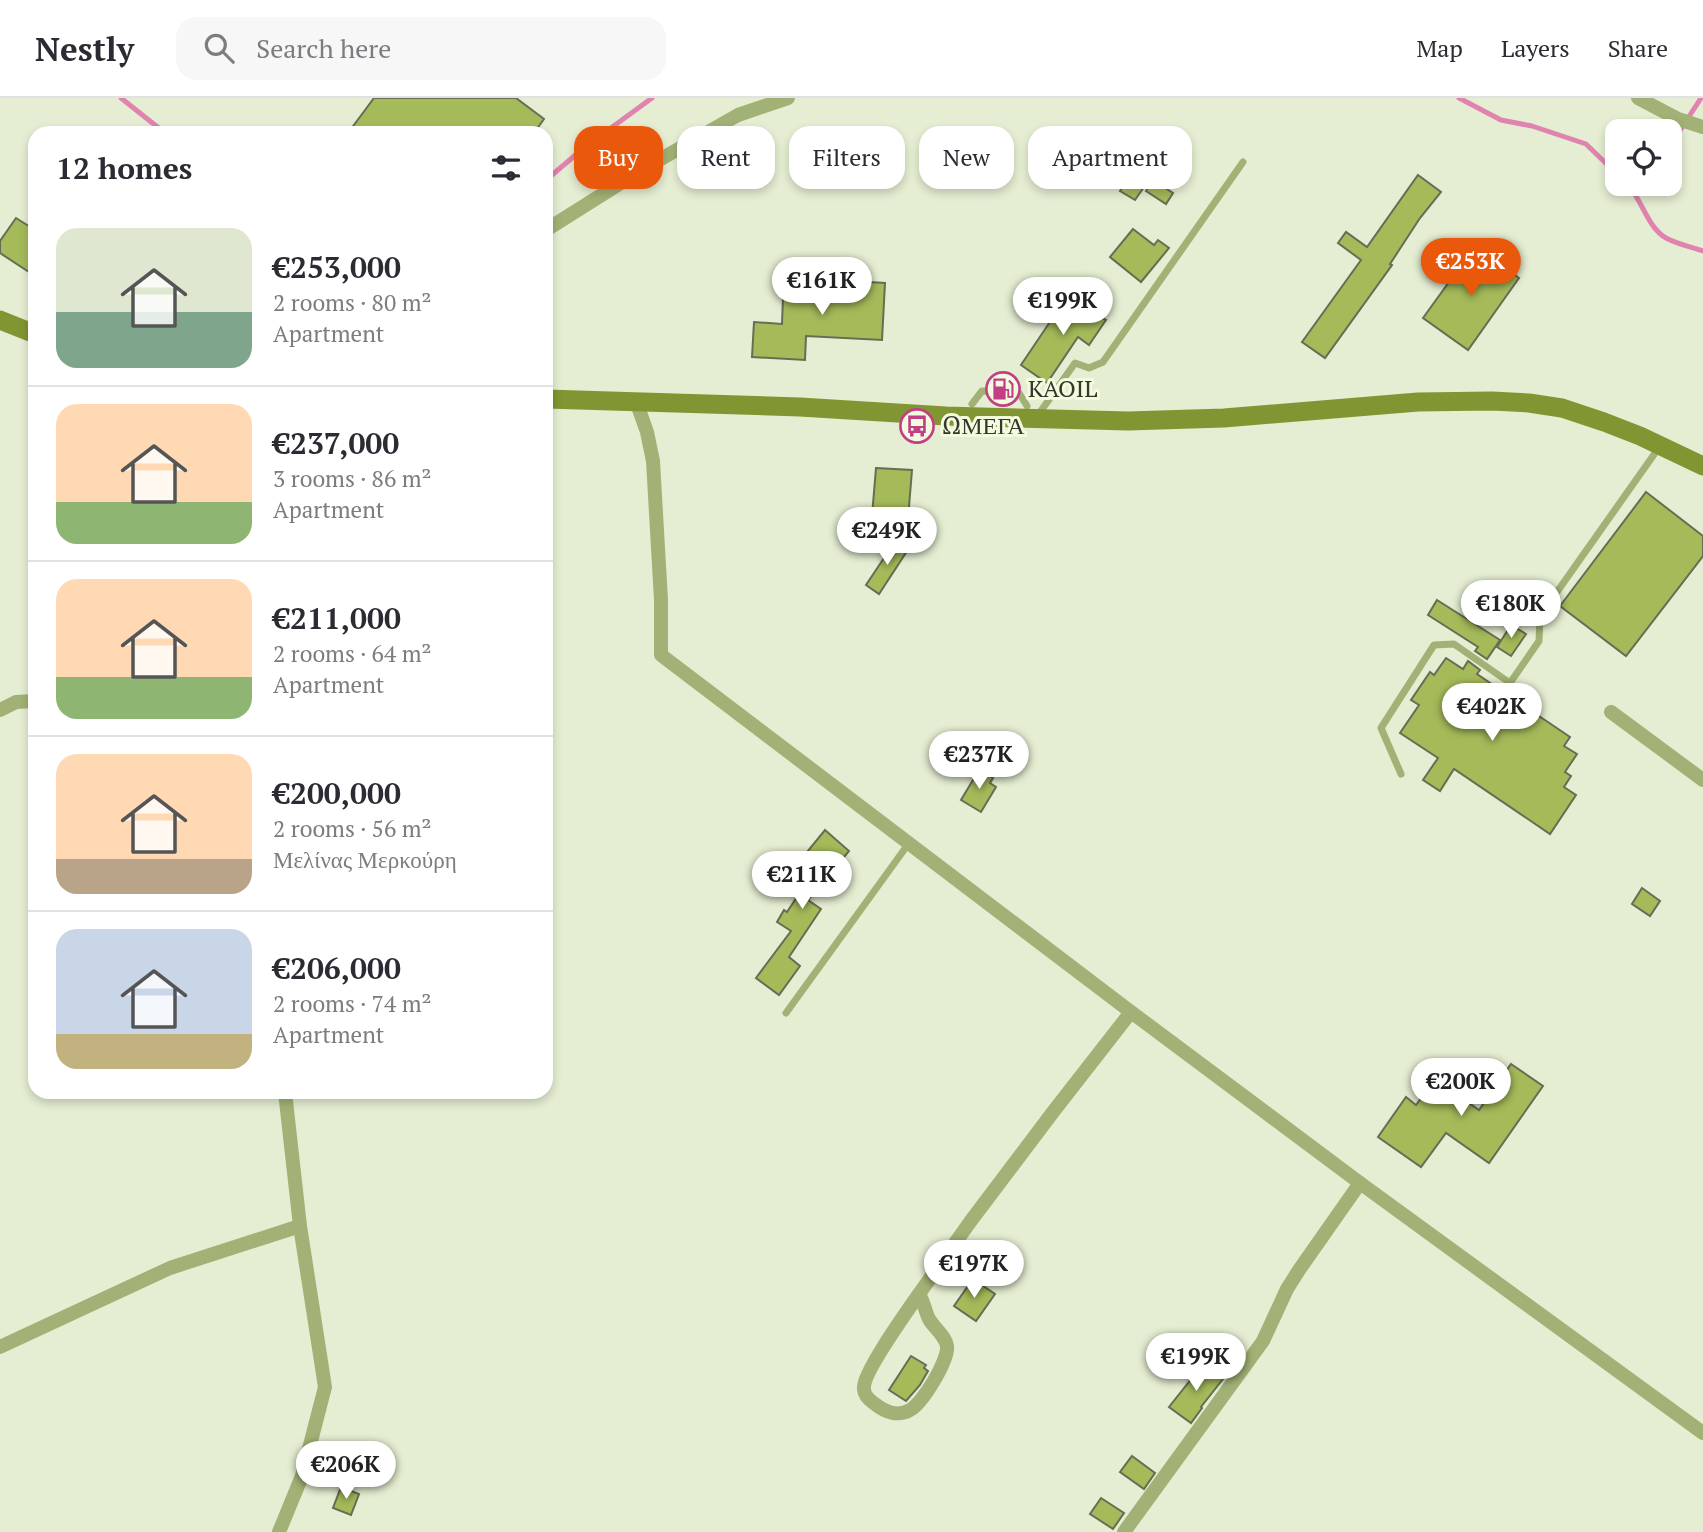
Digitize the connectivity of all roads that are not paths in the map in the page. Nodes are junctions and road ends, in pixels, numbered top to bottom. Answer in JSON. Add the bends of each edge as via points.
{"nodes":[{"id":1,"x":788,"y":98,"type":"edge"},
{"id":2,"x":1638,"y":98,"type":"edge"},
{"id":3,"x":1698,"y":126,"type":"edge"},
{"id":4,"x":1243,"y":163,"type":"dead end"},
{"id":5,"x":553,"y":226,"type":"edge"},
{"id":6,"x":0,"y":320,"type":"edge"},
{"id":7,"x":28,"y":331,"type":"edge"},
{"id":8,"x":553,"y":399,"type":"edge"},
{"id":9,"x":636,"y":401,"type":"junction"},
{"id":10,"x":972,"y":404,"type":"dead end"},
{"id":11,"x":1032,"y":412,"type":"junction"},
{"id":12,"x":1661,"y":446,"type":"junction"},
{"id":13,"x":1695,"y":462,"type":"edge"},
{"id":14,"x":28,"y":701,"type":"edge"},
{"id":15,"x":0,"y":710,"type":"edge"},
{"id":16,"x":1611,"y":712,"type":"dead end"},
{"id":17,"x":1401,"y":774,"type":"dead end"},
{"id":18,"x":1703,"y":780,"type":"edge"},
{"id":19,"x":909,"y":843,"type":"junction"},
{"id":20,"x":1131,"y":1012,"type":"junction"},
{"id":21,"x":786,"y":1013,"type":"dead end"},
{"id":22,"x":286,"y":1099,"type":"edge"},
{"id":23,"x":1360,"y":1183,"type":"junction"},
{"id":24,"x":300,"y":1226,"type":"junction"},
{"id":25,"x":919,"y":1294,"type":"junction"},
{"id":26,"x":0,"y":1347,"type":"edge"},
{"id":27,"x":1703,"y":1433,"type":"edge"},
{"id":28,"x":279,"y":1532,"type":"edge"},
{"id":29,"x":1124,"y":1532,"type":"edge"}],
"edges":[{"from":1,"to":5,"type":"street","via":[[738,115]]},
{"from":2,"to":3,"type":"street"},
{"from":4,"to":11,"type":"lane","via":[[1103,362],[1089,368],[1075,363]]},
{"from":6,"to":7,"type":"street"},
{"from":8,"to":9,"type":"street"},
{"from":9,"to":11,"type":"street","via":[[946,416]]},
{"from":9,"to":19,"type":"street","via":[[653,461],[661,655]]},
{"from":10,"to":11,"type":"lane","via":[[982,391],[1019,393]]},
{"from":11,"to":12,"type":"street","via":[[1128,421],[1418,402],[1530,403],[1562,408]]},
{"from":12,"to":13,"type":"street"},
{"from":12,"to":17,"type":"lane","via":[[1540,616],[1539,641],[1510,683],[1454,644],[1434,645],[1381,727]]},
{"from":14,"to":15,"type":"street"},
{"from":16,"to":18,"type":"street"},
{"from":19,"to":20,"type":"street"},
{"from":19,"to":21,"type":"lane"},
{"from":20,"to":23,"type":"street"},
{"from":20,"to":25,"type":"street"},
{"from":22,"to":24,"type":"street"},
{"from":23,"to":27,"type":"street"},
{"from":23,"to":29,"type":"street","via":[[1287,1289],[1263,1341]]},
{"from":24,"to":26,"type":"street","via":[[170,1268]]},
{"from":24,"to":28,"type":"street","via":[[325,1387],[302,1476]]},
{"from":25,"to":25,"type":"street","via":[[864,1383],[866,1396],[887,1411],[901,1413],[914,1407],[946,1356],[946,1343],[928,1318]]}]}
